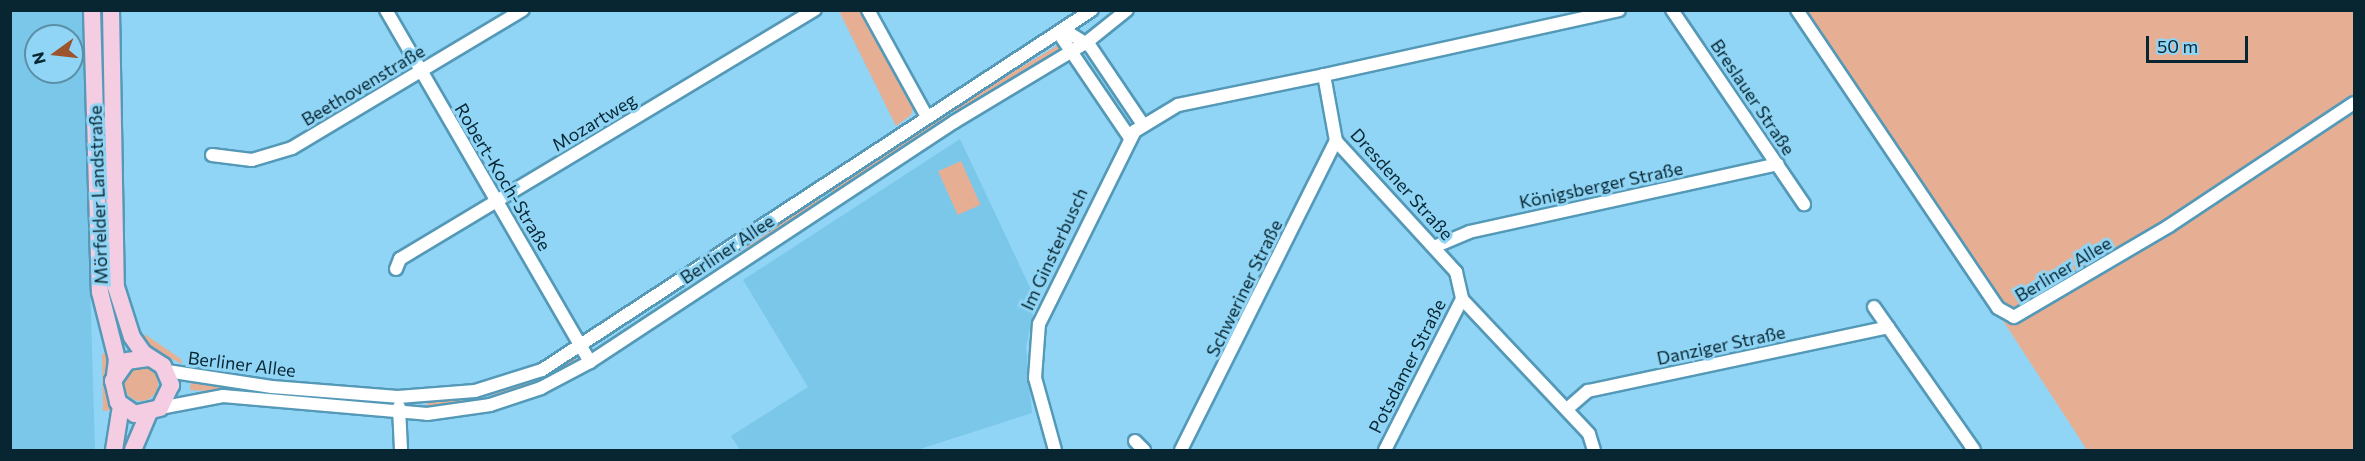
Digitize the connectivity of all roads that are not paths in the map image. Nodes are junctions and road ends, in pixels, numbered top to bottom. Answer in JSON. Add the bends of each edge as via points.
{"nodes":[{"id":1,"x":92,"y":10,"type":"edge"},
{"id":2,"x":111,"y":10,"type":"edge"},
{"id":3,"x":386,"y":10,"type":"edge"},
{"id":4,"x":523,"y":10,"type":"edge"},
{"id":5,"x":816,"y":10,"type":"edge"},
{"id":6,"x":868,"y":10,"type":"edge"},
{"id":7,"x":1092,"y":10,"type":"edge"},
{"id":8,"x":1127,"y":10,"type":"edge"},
{"id":9,"x":1619,"y":10,"type":"edge"},
{"id":10,"x":1672,"y":10,"type":"edge"},
{"id":11,"x":1797,"y":10,"type":"edge"},
{"id":12,"x":1063,"y":33,"type":"junction"},
{"id":13,"x":1087,"y":42,"type":"junction"},
{"id":14,"x":1071,"y":51,"type":"junction"},
{"id":15,"x":420,"y":72,"type":"junction"},
{"id":16,"x":1324,"y":75,"type":"junction"},
{"id":17,"x":2355,"y":103,"type":"edge"},
{"id":18,"x":927,"y":117,"type":"junction"},
{"id":19,"x":1142,"y":123,"type":"junction"},
{"id":20,"x":1130,"y":138,"type":"junction"},
{"id":21,"x":1336,"y":141,"type":"junction"},
{"id":22,"x":212,"y":155,"type":"dead end"},
{"id":23,"x":1778,"y":164,"type":"junction"},
{"id":24,"x":496,"y":202,"type":"junction"},
{"id":25,"x":1804,"y":204,"type":"dead end"},
{"id":26,"x":1434,"y":247,"type":"junction"},
{"id":27,"x":396,"y":269,"type":"dead end"},
{"id":28,"x":1462,"y":299,"type":"junction"},
{"id":29,"x":1874,"y":307,"type":"dead end"},
{"id":30,"x":1888,"y":327,"type":"junction"},
{"id":31,"x":581,"y":346,"type":"junction"},
{"id":32,"x":148,"y":358,"type":"junction"},
{"id":33,"x":590,"y":362,"type":"junction"},
{"id":34,"x":167,"y":371,"type":"junction"},
{"id":35,"x":115,"y":376,"type":"junction"},
{"id":36,"x":314,"y":390,"type":"junction"},
{"id":37,"x":398,"y":397,"type":"junction"},
{"id":38,"x":311,"y":404,"type":"junction"},
{"id":39,"x":121,"y":406,"type":"junction"},
{"id":40,"x":1567,"y":409,"type":"junction"},
{"id":41,"x":154,"y":411,"type":"junction"},
{"id":42,"x":399,"y":414,"type":"junction"},
{"id":43,"x":114,"y":450,"type":"edge"},
{"id":44,"x":133,"y":450,"type":"edge"},
{"id":45,"x":401,"y":450,"type":"edge"},
{"id":46,"x":1055,"y":450,"type":"edge"},
{"id":47,"x":1181,"y":450,"type":"edge"},
{"id":48,"x":1385,"y":450,"type":"edge"},
{"id":49,"x":1594,"y":450,"type":"edge"},
{"id":50,"x":1974,"y":450,"type":"edge"}],
"edges":[{"from":1,"to":35,"type":"main road","name":"Mörfelder Landstraße","via":[[100,292],[117,358]]},
{"from":2,"to":32,"type":"main road","name":"Mörfelder Landstraße","via":[[116,287],[127,325]]},
{"from":3,"to":15,"type":"street","name":"Robert-Koch-Straße"},
{"from":4,"to":15,"type":"street","name":"Beethovenstraße"},
{"from":5,"to":24,"type":"street","name":"Mozartweg"},
{"from":6,"to":18,"type":"street"},
{"from":7,"to":12,"type":"street","name":"Berliner Allee"},
{"from":8,"to":13,"type":"street","name":"Berliner Allee"},
{"from":9,"to":16,"type":"street"},
{"from":10,"to":23,"type":"street","name":"Breslauer Straße"},
{"from":11,"to":17,"type":"street","name":"Berliner Allee","via":[[1998,308],[2014,317],[2169,226]]},
{"from":12,"to":13,"type":"street"},
{"from":12,"to":14,"type":"street"},
{"from":12,"to":18,"type":"street","name":"Berliner Allee"},
{"from":13,"to":14,"type":"street","name":"Berliner Allee"},
{"from":13,"to":19,"type":"street"},
{"from":14,"to":20,"type":"street"},
{"from":14,"to":33,"type":"street","name":"Berliner Allee"},
{"from":15,"to":22,"type":"street","name":"Beethovenstraße","via":[[279,154],[252,160]]},
{"from":15,"to":24,"type":"street","name":"Robert-Koch-Straße"},
{"from":16,"to":19,"type":"street","via":[[1178,105]]},
{"from":16,"to":21,"type":"street","name":"Dresdener Straße"},
{"from":18,"to":31,"type":"street","name":"Berliner Allee"},
{"from":19,"to":20,"type":"street","name":"Im Ginsterbusch"},
{"from":20,"to":46,"type":"street","name":"Im Ginsterbusch","via":[[1039,324],[1036,387]]},
{"from":21,"to":26,"type":"street","name":"Dresdener Straße"},
{"from":21,"to":47,"type":"street","name":"Schweriner Straße"},
{"from":23,"to":25,"type":"street","name":"Breslauer Straße"},
{"from":23,"to":26,"type":"street","name":"Königsberger Straße","via":[[1469,232]]},
{"from":24,"to":27,"type":"street","name":"Mozartweg","via":[[400,259]]},
{"from":24,"to":31,"type":"street","name":"Robert-Koch-Straße"},
{"from":26,"to":28,"type":"street","name":"Dresdener Straße","via":[[1456,272]]},
{"from":28,"to":40,"type":"street","name":"Dresdener Straße"},
{"from":28,"to":48,"type":"street","name":"Potsdamer Straße"},
{"from":29,"to":30,"type":"street"},
{"from":30,"to":40,"type":"street","name":"Danziger Straße","via":[[1588,391]]},
{"from":30,"to":50,"type":"street"},
{"from":31,"to":33,"type":"street","name":"Robert-Koch-Straße"},
{"from":31,"to":37,"type":"street","name":"Berliner Allee","via":[[542,370],[475,391]]},
{"from":32,"to":34,"type":"main road","name":"Mörfelder Landstraße"},
{"from":32,"to":35,"type":"main road","via":[[129,360]]},
{"from":33,"to":42,"type":"street","name":"Berliner Allee","via":[[541,388],[490,405]]},
{"from":34,"to":36,"type":"street","name":"Berliner Allee"},
{"from":34,"to":41,"type":"main road","via":[[171,389]]},
{"from":35,"to":39,"type":"main road","name":"Mörfelder Landstraße"},
{"from":36,"to":37,"type":"street","name":"Berliner Allee"},
{"from":36,"to":38,"type":"street","name":"Berliner Allee"},
{"from":37,"to":42,"type":"street"},
{"from":38,"to":41,"type":"street","name":"Berliner Allee","via":[[223,396]]},
{"from":38,"to":42,"type":"street","name":"Berliner Allee"},
{"from":39,"to":41,"type":"main road"},
{"from":39,"to":43,"type":"main road","name":"Mörfelder Landstraße"},
{"from":40,"to":49,"type":"street","name":"Dresdener Straße","via":[[1589,434]]},
{"from":41,"to":44,"type":"main road"},
{"from":42,"to":45,"type":"street"}]}
